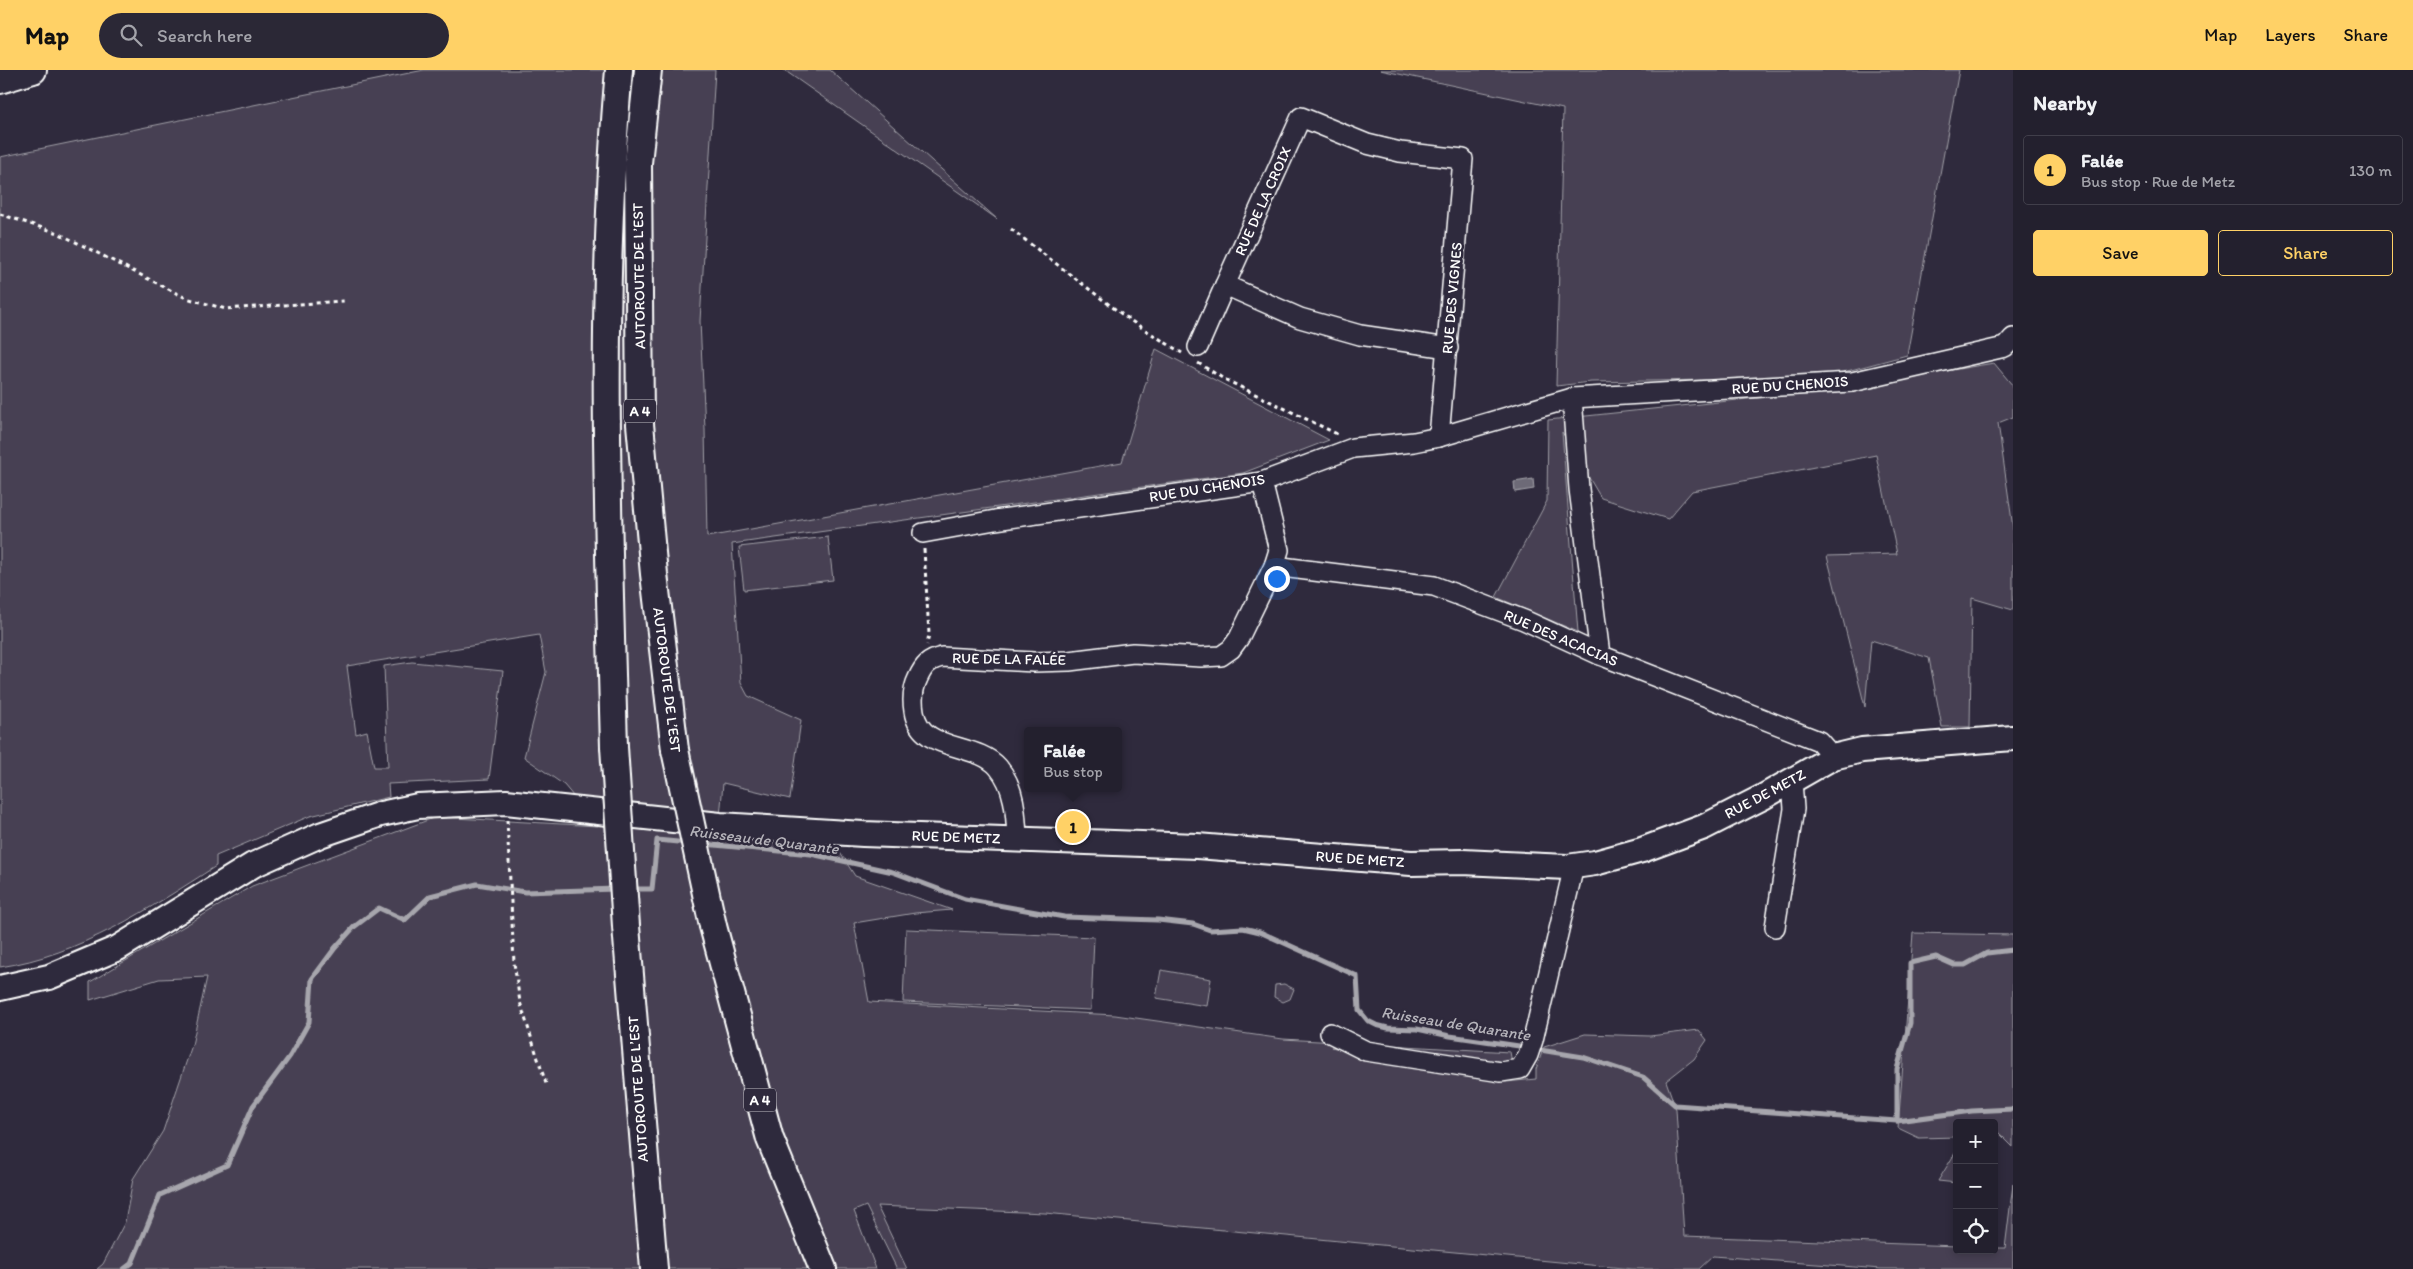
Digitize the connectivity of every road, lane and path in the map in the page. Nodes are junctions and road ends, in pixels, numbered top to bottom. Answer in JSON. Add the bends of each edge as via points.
{"nodes":[{"id":1,"x":33,"y":70,"type":"edge"},
{"id":2,"x":619,"y":70,"type":"edge"},
{"id":3,"x":648,"y":70,"type":"edge"},
{"id":4,"x":0,"y":80,"type":"edge"},
{"id":5,"x":1301,"y":117,"type":"joint"},
{"id":6,"x":0,"y":214,"type":"edge"},
{"id":7,"x":1011,"y":229,"type":"dead end"},
{"id":8,"x":1225,"y":285,"type":"junction"},
{"id":9,"x":344,"y":301,"type":"dead end"},
{"id":10,"x":2009,"y":343,"type":"edge"},
{"id":11,"x":1448,"y":348,"type":"junction"},
{"id":12,"x":1191,"y":353,"type":"junction"},
{"id":13,"x":1572,"y":398,"type":"junction"},
{"id":14,"x":1439,"y":437,"type":"junction"},
{"id":15,"x":1354,"y":448,"type":"junction"},
{"id":16,"x":1262,"y":482,"type":"junction"},
{"id":17,"x":923,"y":534,"type":"joint"},
{"id":18,"x":1274,"y":566,"type":"junction"},
{"id":19,"x":1600,"y":655,"type":"junction"},
{"id":20,"x":923,"y":667,"type":"junction"},
{"id":21,"x":2013,"y":738,"type":"edge"},
{"id":22,"x":1833,"y":757,"type":"junction"},
{"id":23,"x":1792,"y":781,"type":"junction"},
{"id":24,"x":516,"y":817,"type":"dead end"},
{"id":25,"x":1017,"y":839,"type":"junction"},
{"id":26,"x":1574,"y":866,"type":"junction"},
{"id":27,"x":1775,"y":927,"type":"dead end"},
{"id":28,"x":0,"y":988,"type":"edge"},
{"id":29,"x":1330,"y":1033,"type":"dead end"},
{"id":30,"x":546,"y":1087,"type":"dead end"},
{"id":31,"x":654,"y":1269,"type":"edge"},
{"id":32,"x":823,"y":1269,"type":"edge"}],
"edges":[{"from":1,"to":4,"type":"highway"},
{"from":2,"to":31,"type":"highway","name":"AUTOROUTE DE L’EST","number":"A 4","bridge":true,"via":[[611,160],[606,427],[614,747]]},
{"from":3,"to":32,"type":"highway","name":"AUTOROUTE DE L’EST","number":"A 4","bridge":true,"via":[[638,163],[640,424],[675,750],[713,926],[770,1139]]},
{"from":5,"to":8,"type":"street","name":"RUE DE LA CROIX"},
{"from":5,"to":11,"type":"street","name":"RUE DES VIGNES","via":[[1366,144],[1463,158]]},
{"from":6,"to":9,"type":"path","via":[[58,233],[186,298],[226,309]]},
{"from":7,"to":12,"type":"path","via":[[1128,319]]},
{"from":8,"to":11,"type":"street","via":[[1300,318],[1351,333]]},
{"from":8,"to":12,"type":"street","name":"RUE DE LA CROIX"},
{"from":10,"to":13,"type":"street","name":"RUE DU CHENOIS","via":[[1852,382]]},
{"from":11,"to":14,"type":"street","name":"RUE DES VIGNES"},
{"from":12,"to":15,"type":"path","via":[[1224,380],[1326,427]]},
{"from":13,"to":14,"type":"street","name":"RUE DU CHENOIS"},
{"from":13,"to":19,"type":"street","via":[[1579,489]]},
{"from":14,"to":15,"type":"street","name":"RUE DU CHENOIS"},
{"from":15,"to":16,"type":"street","name":"RUE DU CHENOIS"},
{"from":16,"to":17,"type":"street","name":"RUE DU CHENOIS","via":[[995,520]]},
{"from":16,"to":18,"type":"street","name":"RUE DE LA FALÉE","via":[[1279,550]]},
{"from":17,"to":20,"type":"path","via":[[929,634]]},
{"from":18,"to":19,"type":"street","name":"RUE DES ACACIAS","via":[[1434,586],[1524,620]]},
{"from":18,"to":20,"type":"street","name":"RUE DE LA FALÉE","via":[[1239,638],[1232,649],[1221,656],[1133,653],[1034,662],[942,657],[931,659]]},
{"from":19,"to":22,"type":"street","name":"RUE DES ACACIAS","via":[[1819,741]]},
{"from":20,"to":25,"type":"street","via":[[912,703],[920,727],[928,736],[944,744],[982,756],[996,765],[1010,786]]},
{"from":21,"to":22,"type":"main road","name":"RUE DE METZ","via":[[1862,750]]},
{"from":22,"to":23,"type":"main road","name":"RUE DE METZ"},
{"from":23,"to":26,"type":"main road","name":"RUE DE METZ","via":[[1704,827],[1642,850]]},
{"from":23,"to":27,"type":"street","via":[[1794,810]]},
{"from":24,"to":30,"type":"path","via":[[507,817],[514,963],[520,1002]]},
{"from":25,"to":26,"type":"main road","name":"RUE DE METZ","via":[[1196,846],[1411,863]]},
{"from":25,"to":28,"type":"main road","name":"RUE DE METZ","via":[[720,825],[506,802],[418,806],[320,834],[253,865],[118,948],[49,977]]},
{"from":26,"to":29,"type":"street","via":[[1530,1048],[1520,1069],[1500,1072],[1366,1051]]}]}
